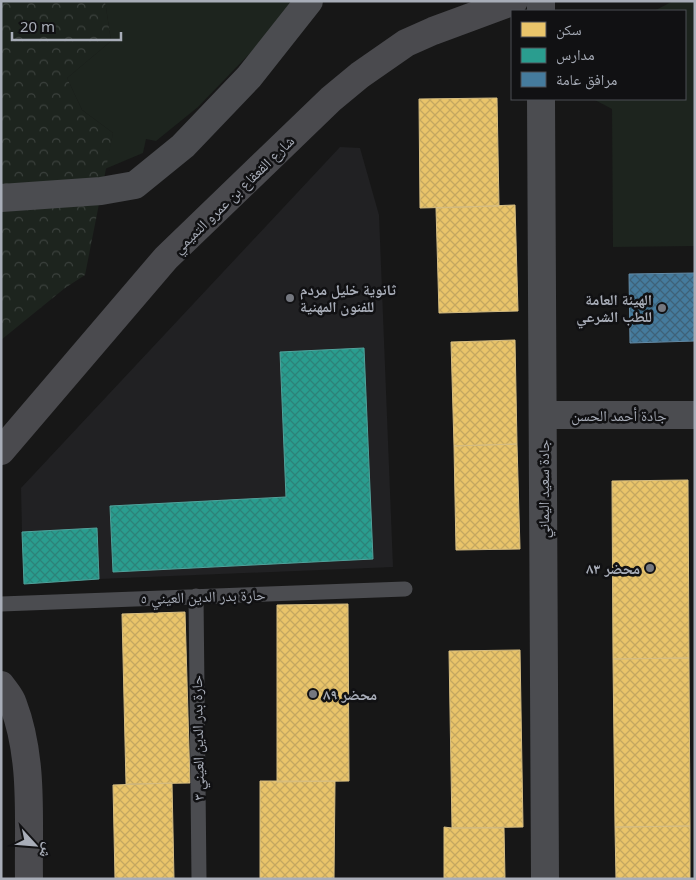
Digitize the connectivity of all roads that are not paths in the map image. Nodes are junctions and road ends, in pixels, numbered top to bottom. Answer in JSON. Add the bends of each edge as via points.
{"nodes":[{"id":1,"x":309,"y":1,"type":"edge"},
{"id":2,"x":514,"y":1,"type":"edge"},
{"id":3,"x":541,"y":100,"type":"edge"},
{"id":4,"x":1,"y":198,"type":"edge"},
{"id":5,"x":542,"y":415,"type":"junction"},
{"id":6,"x":695,"y":415,"type":"edge"},
{"id":7,"x":1,"y":451,"type":"edge"},
{"id":8,"x":405,"y":589,"type":"dead end"},
{"id":9,"x":196,"y":596,"type":"junction"},
{"id":10,"x":1,"y":604,"type":"edge"},
{"id":11,"x":1,"y":685,"type":"edge"},
{"id":12,"x":29,"y":879,"type":"edge"},
{"id":13,"x":199,"y":879,"type":"edge"},
{"id":14,"x":544,"y":879,"type":"edge"}],
"edges":[{"from":1,"to":4,"type":"street","via":[[249,77],[183,146],[135,185],[101,191]]},
{"from":2,"to":7,"type":"main road","name":"شارع القعقاع بن عمرو التميمي","via":[[406,43],[331,99],[166,258]]},
{"from":3,"to":5,"type":"street","name":"جادة سعيد اليماني"},
{"from":5,"to":6,"type":"street","name":"جادة أحمد الحسن"},
{"from":5,"to":14,"type":"street","name":"جادة سعيد اليماني"},
{"from":8,"to":9,"type":"lane","name":"حارة بدر الدين العيني ٥"},
{"from":9,"to":10,"type":"lane","name":"حارة بدر الدين العيني ٥"},
{"from":9,"to":13,"type":"lane","name":"حارة بدر الدين العيني ٣"},
{"from":11,"to":12,"type":"main road","via":[[13,702],[23,738],[28,774]]}]}
